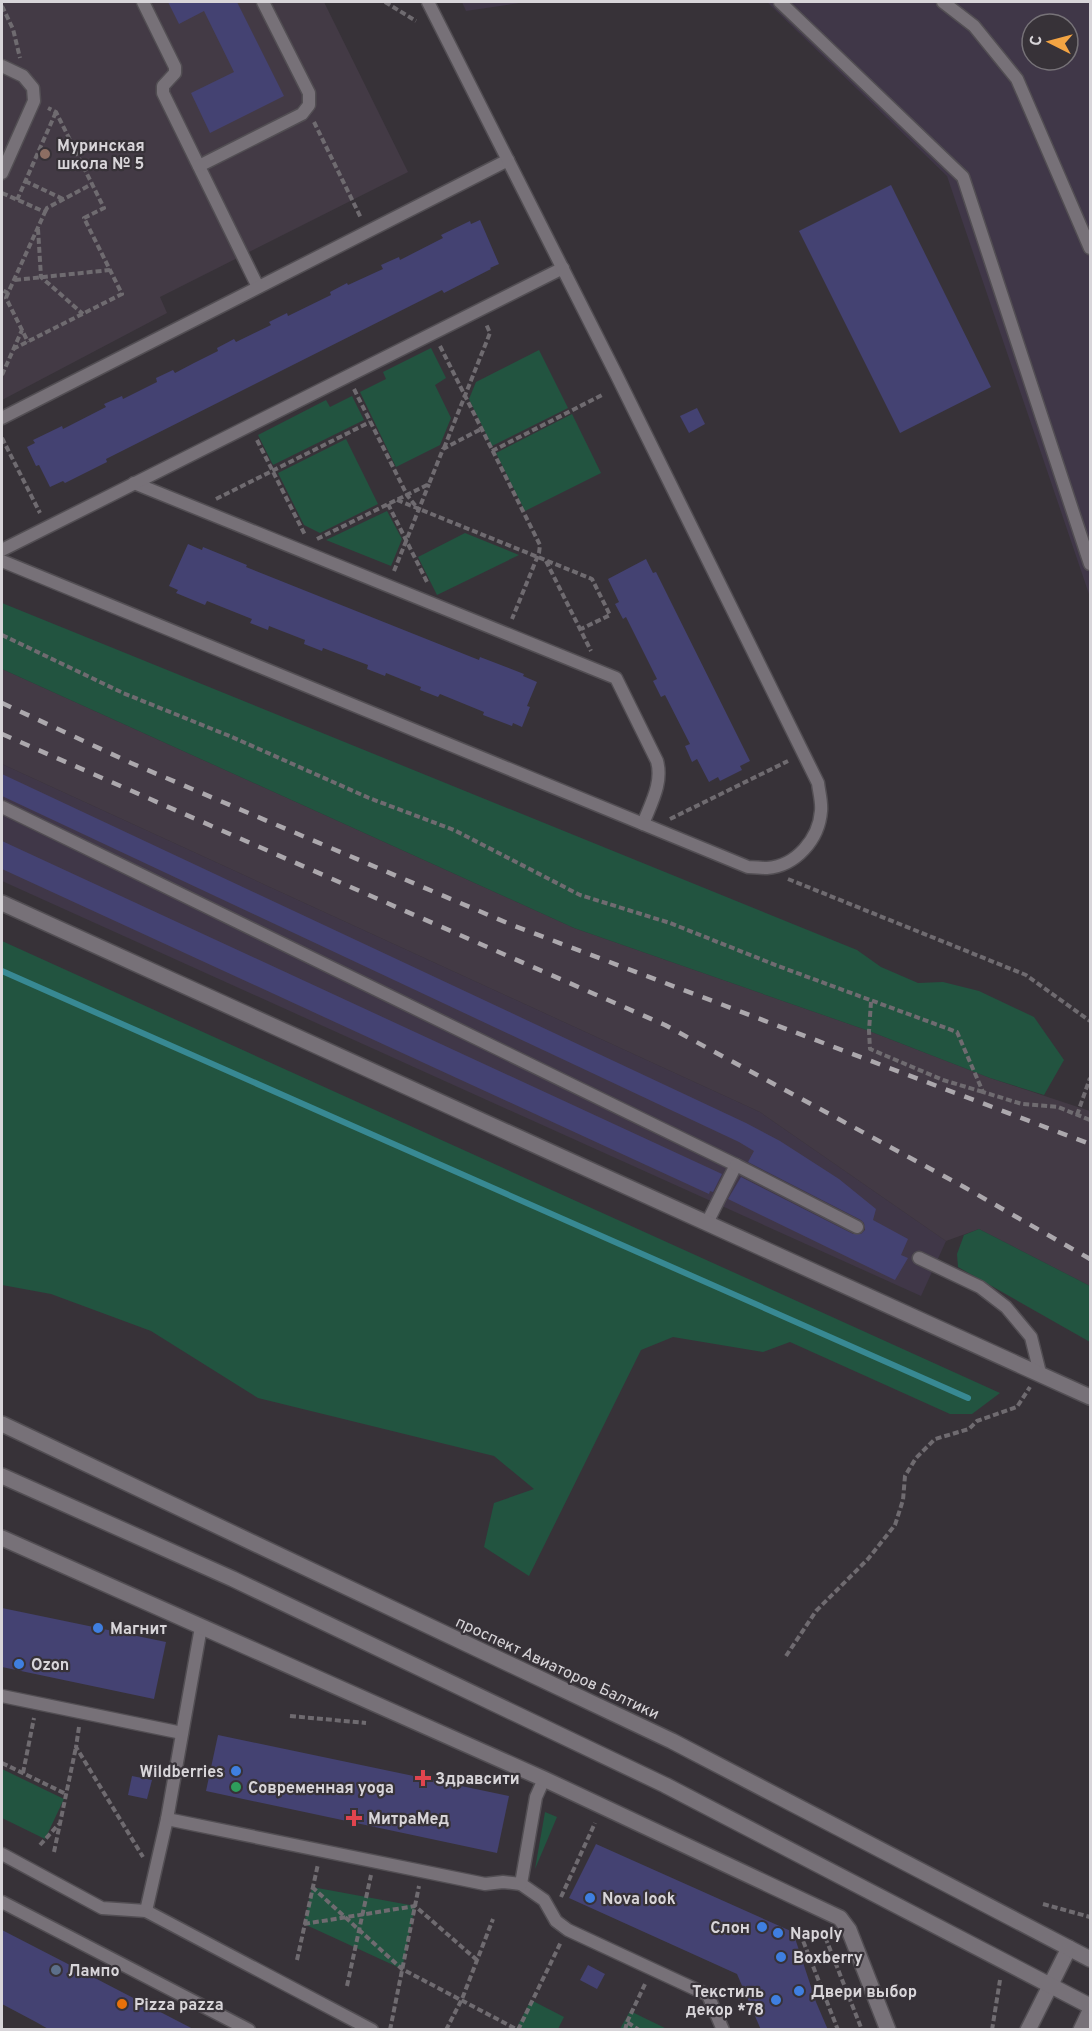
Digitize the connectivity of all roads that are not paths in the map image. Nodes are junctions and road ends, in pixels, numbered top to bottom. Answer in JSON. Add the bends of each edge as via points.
{"nodes":[{"id":1,"x":143,"y":2,"type":"edge"},
{"id":2,"x":263,"y":2,"type":"edge"},
{"id":3,"x":428,"y":2,"type":"edge"},
{"id":4,"x":780,"y":2,"type":"edge"},
{"id":5,"x":943,"y":2,"type":"edge"},
{"id":6,"x":2,"y":66,"type":"edge"},
{"id":7,"x":508,"y":160,"type":"junction"},
{"id":8,"x":199,"y":166,"type":"junction"},
{"id":9,"x":2,"y":173,"type":"edge"},
{"id":10,"x":1090,"y":248,"type":"edge"},
{"id":11,"x":563,"y":268,"type":"junction"},
{"id":12,"x":258,"y":287,"type":"junction"},
{"id":13,"x":2,"y":418,"type":"edge"},
{"id":14,"x":134,"y":483,"type":"junction"},
{"id":15,"x":2,"y":550,"type":"edge"},
{"id":16,"x":2,"y":561,"type":"edge"},
{"id":17,"x":1090,"y":564,"type":"edge"},
{"id":18,"x":2,"y":807,"type":"edge"},
{"id":19,"x":643,"y":824,"type":"junction"},
{"id":20,"x":2,"y":903,"type":"edge"},
{"id":21,"x":736,"y":1165,"type":"junction"},
{"id":22,"x":707,"y":1223,"type":"junction"},
{"id":23,"x":857,"y":1227,"type":"dead end"},
{"id":24,"x":919,"y":1258,"type":"dead end"},
{"id":25,"x":1040,"y":1373,"type":"junction"},
{"id":26,"x":1090,"y":1396,"type":"edge"},
{"id":27,"x":2,"y":1424,"type":"edge"},
{"id":28,"x":2,"y":1476,"type":"edge"},
{"id":29,"x":2,"y":1538,"type":"edge"},
{"id":30,"x":201,"y":1627,"type":"junction"},
{"id":31,"x":2,"y":1696,"type":"edge"},
{"id":32,"x":182,"y":1733,"type":"junction"},
{"id":33,"x":544,"y":1779,"type":"junction"},
{"id":34,"x":167,"y":1819,"type":"junction"},
{"id":35,"x":2,"y":1854,"type":"edge"},
{"id":36,"x":521,"y":1884,"type":"junction"},
{"id":37,"x":2,"y":1902,"type":"edge"},
{"id":38,"x":146,"y":1911,"type":"junction"},
{"id":39,"x":1069,"y":1948,"type":"junction"},
{"id":40,"x":1090,"y":1959,"type":"edge"},
{"id":41,"x":1050,"y":1985,"type":"junction"},
{"id":42,"x":1090,"y":2006,"type":"edge"},
{"id":43,"x":1090,"y":2012,"type":"edge"},
{"id":44,"x":249,"y":2030,"type":"edge"},
{"id":45,"x":372,"y":2030,"type":"edge"},
{"id":46,"x":723,"y":2030,"type":"edge"},
{"id":47,"x":888,"y":2030,"type":"edge"},
{"id":48,"x":1028,"y":2030,"type":"edge"},
{"id":49,"x":1081,"y":2030,"type":"edge"}],
"edges":[{"from":1,"to":8,"type":"lane","via":[[175,67],[163,93]]},
{"from":2,"to":8,"type":"lane","via":[[309,93],[309,105],[302,114]]},
{"from":3,"to":7,"type":"lane"},
{"from":4,"to":17,"type":"lane","via":[[963,177]]},
{"from":5,"to":10,"type":"lane","via":[[974,26],[1017,79]]},
{"from":6,"to":9,"type":"lane","via":[[23,76],[33,88],[34,101]]},
{"from":7,"to":11,"type":"lane"},
{"from":7,"to":12,"type":"lane"},
{"from":8,"to":12,"type":"lane"},
{"from":11,"to":14,"type":"lane"},
{"from":11,"to":19,"type":"lane","via":[[818,783],[821,810],[816,833],[806,848],[789,861],[769,868],[748,867]]},
{"from":12,"to":13,"type":"lane"},
{"from":14,"to":15,"type":"lane"},
{"from":14,"to":19,"type":"lane","via":[[616,678],[660,771]]},
{"from":16,"to":19,"type":"lane"},
{"from":18,"to":21,"type":"lane"},
{"from":20,"to":22,"type":"street"},
{"from":21,"to":22,"type":"lane"},
{"from":21,"to":23,"type":"lane"},
{"from":22,"to":25,"type":"street"},
{"from":24,"to":25,"type":"lane","via":[[980,1287],[1006,1307],[1031,1337]]},
{"from":25,"to":26,"type":"street"},
{"from":27,"to":39,"type":"street","name":"проспект Авиаторов Балтики","via":[[672,1741]]},
{"from":28,"to":41,"type":"street","via":[[233,1579],[665,1785]]},
{"from":29,"to":30,"type":"street"},
{"from":30,"to":32,"type":"lane"},
{"from":30,"to":33,"type":"street"},
{"from":31,"to":32,"type":"lane"},
{"from":32,"to":34,"type":"lane"},
{"from":33,"to":36,"type":"lane","via":[[536,1797]]},
{"from":33,"to":47,"type":"street","via":[[840,1918],[849,1930]]},
{"from":34,"to":36,"type":"lane","via":[[485,1884]]},
{"from":34,"to":38,"type":"lane"},
{"from":35,"to":38,"type":"lane","via":[[102,1908]]},
{"from":36,"to":46,"type":"lane","via":[[544,1900],[556,1922],[568,1930],[708,1995]]},
{"from":37,"to":44,"type":"lane"},
{"from":38,"to":45,"type":"lane"},
{"from":39,"to":40,"type":"street","name":"проспект Авиаторов Балтики"},
{"from":39,"to":41,"type":"street"},
{"from":41,"to":42,"type":"street"},
{"from":41,"to":48,"type":"street"},
{"from":43,"to":49,"type":"street"}]}
